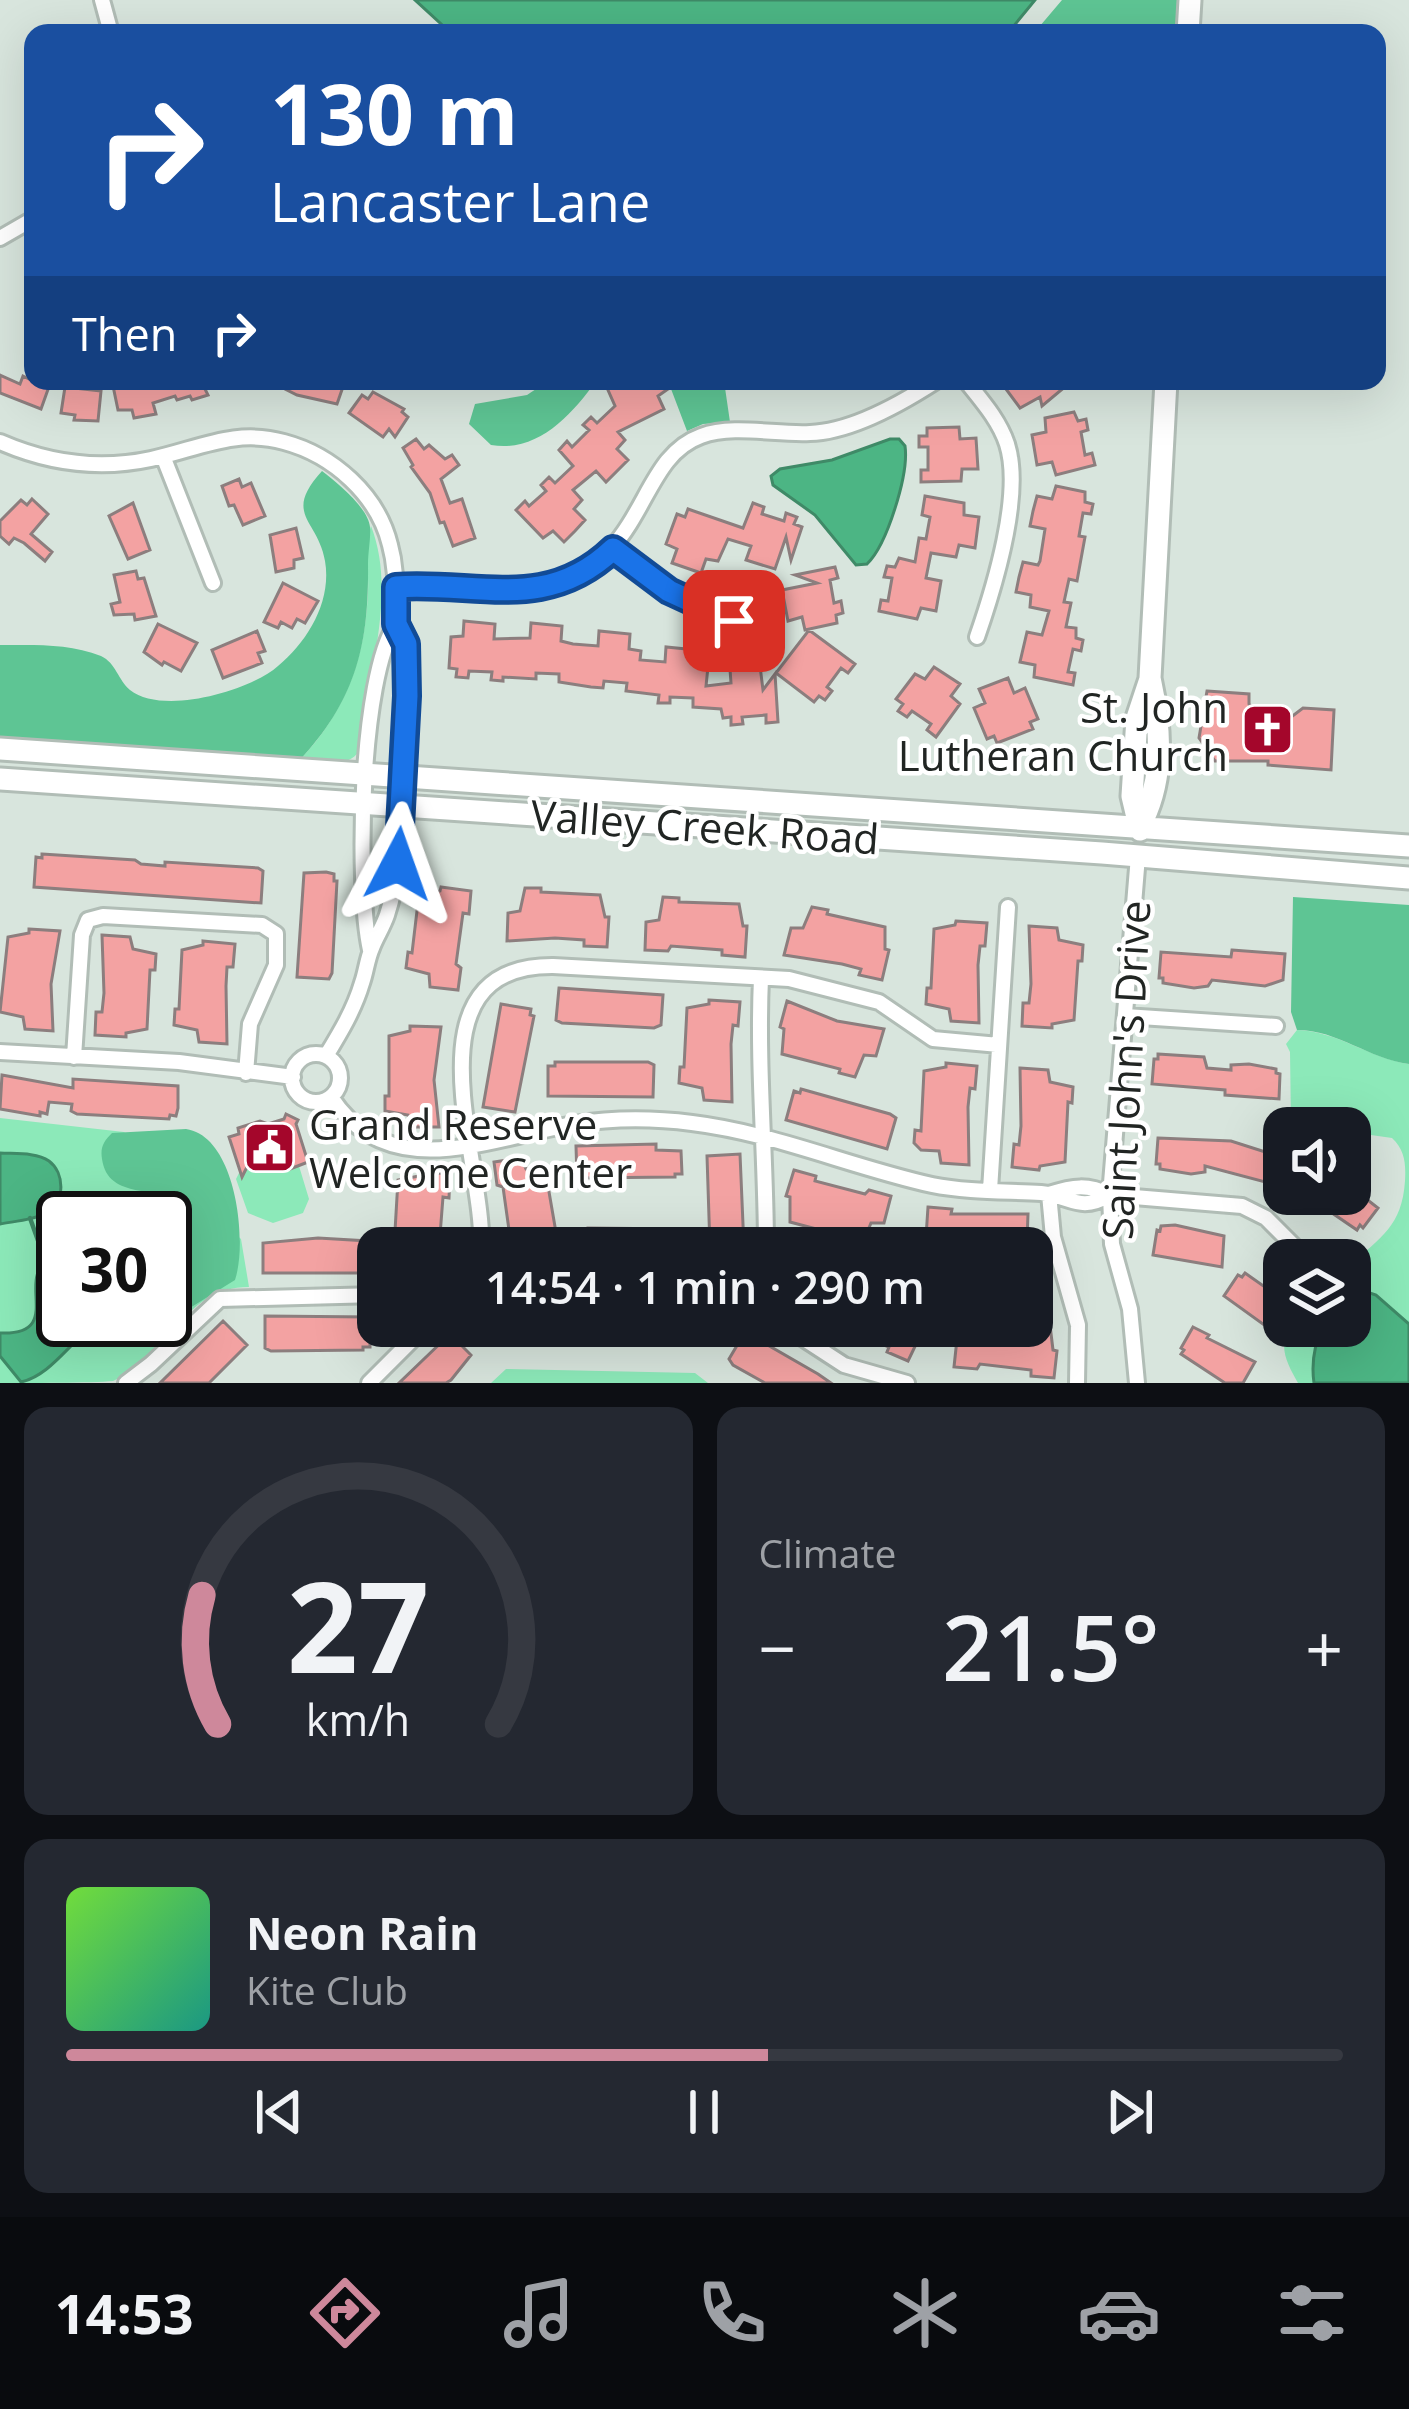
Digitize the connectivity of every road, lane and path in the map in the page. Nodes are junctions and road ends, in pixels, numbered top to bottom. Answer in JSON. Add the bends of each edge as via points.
{"nodes":[{"id":1,"x":917,"y":390,"type":"edge"},
{"id":2,"x":973,"y":390,"type":"edge"},
{"id":3,"x":1166,"y":390,"type":"edge"},
{"id":4,"x":1,"y":444,"type":"edge"},
{"id":5,"x":163,"y":456,"type":"junction"},
{"id":6,"x":613,"y":549,"type":"junction"},
{"id":7,"x":213,"y":583,"type":"dead end"},
{"id":8,"x":396,"y":587,"type":"junction"},
{"id":9,"x":734,"y":621,"type":"dead end"},
{"id":10,"x":396,"y":624,"type":"junction"},
{"id":11,"x":977,"y":637,"type":"dead end"},
{"id":12,"x":0,"y":749,"type":"edge"},
{"id":13,"x":368,"y":774,"type":"junction"},
{"id":14,"x":404,"y":776,"type":"junction"},
{"id":15,"x":0,"y":779,"type":"edge"},
{"id":16,"x":366,"y":803,"type":"junction"},
{"id":17,"x":402,"y":806,"type":"junction"},
{"id":18,"x":1140,"y":826,"type":"junction"},
{"id":19,"x":1409,"y":846,"type":"edge"},
{"id":20,"x":1138,"y":856,"type":"junction"},
{"id":21,"x":1409,"y":878,"type":"edge"},
{"id":22,"x":1008,"y":907,"type":"dead end"},
{"id":23,"x":370,"y":950,"type":"junction"},
{"id":24,"x":761,"y":978,"type":"junction"},
{"id":25,"x":1125,"y":1016,"type":"junction"},
{"id":26,"x":1276,"y":1026,"type":"dead end"},
{"id":27,"x":999,"y":1045,"type":"junction"},
{"id":28,"x":0,"y":1052,"type":"edge"},
{"id":29,"x":326,"y":1056,"type":"junction"},
{"id":30,"x":74,"y":1057,"type":"junction"},
{"id":31,"x":247,"y":1073,"type":"junction"},
{"id":32,"x":292,"y":1077,"type":"junction"},
{"id":33,"x":331,"y":1097,"type":"junction"},
{"id":34,"x":766,"y":1138,"type":"junction"},
{"id":35,"x":469,"y":1144,"type":"junction"},
{"id":36,"x":990,"y":1190,"type":"junction"},
{"id":37,"x":1049,"y":1194,"type":"junction"},
{"id":38,"x":1110,"y":1195,"type":"junction"},
{"id":39,"x":479,"y":1227,"type":"edge"},
{"id":40,"x":766,"y":1227,"type":"edge"},
{"id":41,"x":1287,"y":1239,"type":"edge"},
{"id":42,"x":357,"y":1296,"type":"edge"},
{"id":43,"x":405,"y":1347,"type":"edge"},
{"id":44,"x":818,"y":1347,"type":"edge"},
{"id":45,"x":126,"y":1383,"type":"edge"},
{"id":46,"x":369,"y":1383,"type":"edge"},
{"id":47,"x":907,"y":1383,"type":"edge"},
{"id":48,"x":1077,"y":1383,"type":"edge"},
{"id":49,"x":1137,"y":1383,"type":"edge"}],
"edges":[{"from":1,"to":6,"type":"street","via":[[828,431],[719,432],[686,443]]},
{"from":2,"to":11,"type":"street","via":[[1001,429],[1012,476]]},
{"from":3,"to":18,"type":"main road","name":"Saint John's Drive","via":[[1150,678],[1137,718],[1132,796]]},
{"from":4,"to":5,"type":"street","via":[[70,463]]},
{"from":5,"to":7,"type":"street"},
{"from":5,"to":8,"type":"street","via":[[248,436],[323,458],[379,516]]},
{"from":6,"to":8,"type":"street","via":[[575,577],[526,591]]},
{"from":6,"to":9,"type":"street","via":[[669,591]]},
{"from":8,"to":10,"type":"street"},
{"from":10,"to":13,"type":"street","via":[[383,643]]},
{"from":10,"to":14,"type":"street","via":[[406,644]]},
{"from":12,"to":13,"type":"main road","name":"Valley Creek Road"},
{"from":13,"to":14,"type":"main road","name":"Valley Creek Road"},
{"from":13,"to":16,"type":"street"},
{"from":14,"to":17,"type":"street"},
{"from":14,"to":18,"type":"main road","name":"Valley Creek Road"},
{"from":15,"to":16,"type":"main road","name":"Valley Creek Road"},
{"from":16,"to":17,"type":"main road","name":"Valley Creek Road"},
{"from":16,"to":23,"type":"street"},
{"from":17,"to":20,"type":"main road","name":"Valley Creek Road"},
{"from":17,"to":23,"type":"street","via":[[391,898]]},
{"from":18,"to":19,"type":"main road","name":"Valley Creek Road"},
{"from":18,"to":20,"type":"main road","name":"Saint John's Drive"},
{"from":20,"to":21,"type":"main road","name":"Valley Creek Road"},
{"from":20,"to":25,"type":"street","name":"Saint John's Drive"},
{"from":22,"to":27,"type":"street"},
{"from":23,"to":29,"type":"street","via":[[353,1009]]},
{"from":24,"to":27,"type":"street","via":[[879,1002],[933,1040]]},
{"from":24,"to":34,"type":"street"},
{"from":24,"to":35,"type":"street","via":[[536,966],[502,979],[478,998],[466,1027]]},
{"from":25,"to":26,"type":"street"},
{"from":25,"to":38,"type":"street","name":"Saint John's Drive"},
{"from":27,"to":36,"type":"street"},
{"from":28,"to":30,"type":"street"},
{"from":29,"to":32,"type":"street","via":[[305,1057]]},
{"from":29,"to":33,"type":"street","via":[[340,1075]]},
{"from":30,"to":31,"type":"street"},
{"from":30,"to":31,"type":"street","via":[[88,920],[262,926],[276,934],[278,955],[252,1017]]},
{"from":31,"to":32,"type":"street"},
{"from":32,"to":33,"type":"street","via":[[307,1100]]},
{"from":33,"to":35,"type":"street","via":[[353,1126],[392,1147]]},
{"from":34,"to":35,"type":"street","via":[[632,1119]]},
{"from":34,"to":36,"type":"street","via":[[932,1185]]},
{"from":34,"to":40,"type":"street"},
{"from":35,"to":39,"type":"street"},
{"from":36,"to":37,"type":"street"},
{"from":37,"to":38,"type":"street","via":[[1074,1186]]},
{"from":37,"to":48,"type":"street","via":[[1078,1325]]},
{"from":38,"to":41,"type":"street","via":[[1242,1205]]},
{"from":38,"to":49,"type":"street","name":"Saint John's Drive"},
{"from":42,"to":45,"type":"street","via":[[220,1299]]},
{"from":43,"to":46,"type":"street"},
{"from":44,"to":47,"type":"street","via":[[853,1369]]}]}
